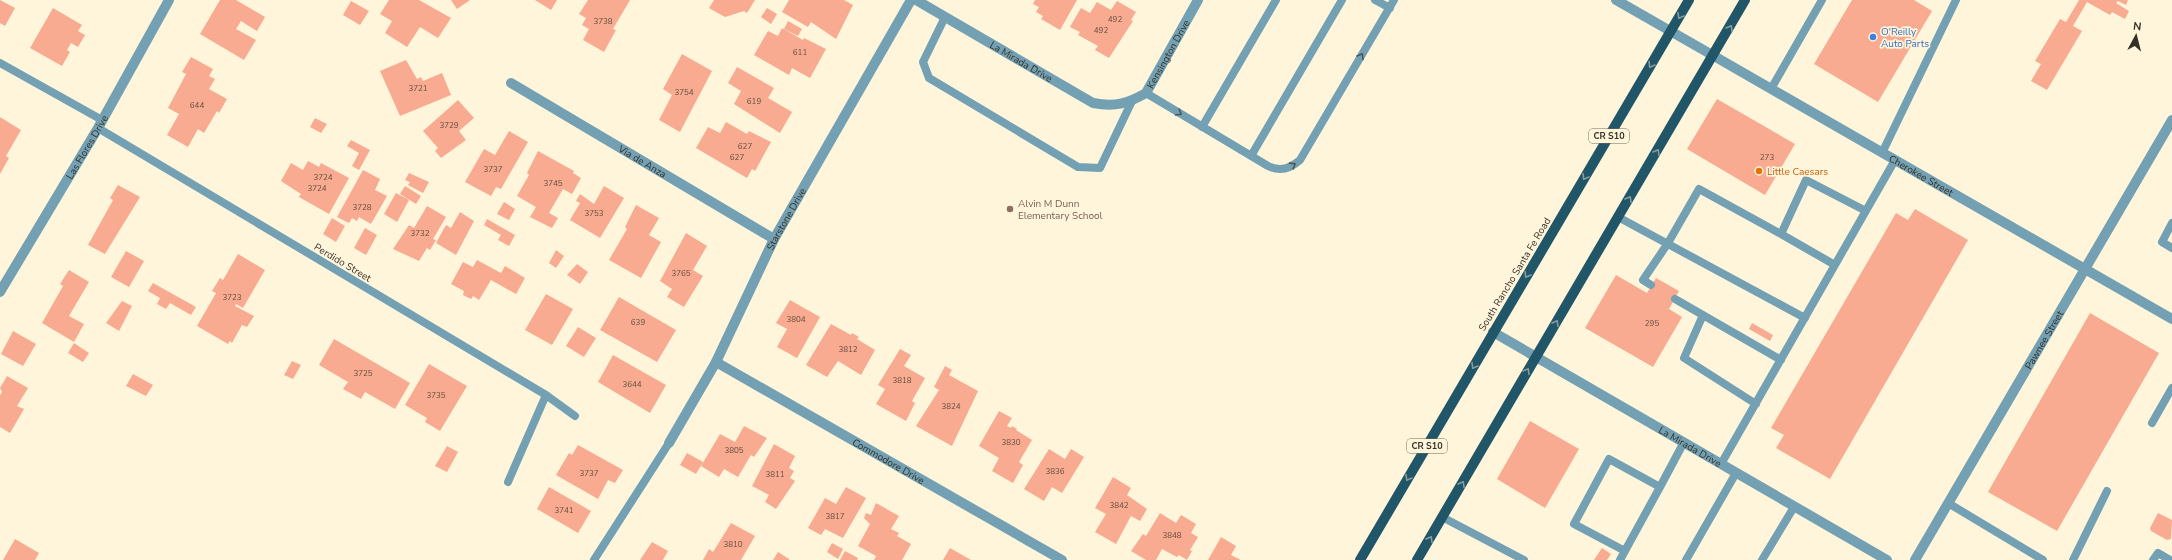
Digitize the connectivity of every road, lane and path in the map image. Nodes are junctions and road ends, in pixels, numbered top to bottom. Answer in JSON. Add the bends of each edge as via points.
{"nodes":[{"id":1,"x":170,"y":0,"type":"edge"},
{"id":2,"x":911,"y":0,"type":"edge"},
{"id":3,"x":916,"y":0,"type":"edge"},
{"id":4,"x":1198,"y":0,"type":"edge"},
{"id":5,"x":1276,"y":0,"type":"edge"},
{"id":6,"x":1342,"y":0,"type":"edge"},
{"id":7,"x":1376,"y":0,"type":"edge"},
{"id":8,"x":1394,"y":0,"type":"edge"},
{"id":9,"x":1616,"y":0,"type":"edge"},
{"id":10,"x":1689,"y":0,"type":"edge"},
{"id":11,"x":1745,"y":0,"type":"edge"},
{"id":12,"x":1822,"y":0,"type":"edge"},
{"id":13,"x":1956,"y":0,"type":"edge"},
{"id":14,"x":1390,"y":8,"type":"junction"},
{"id":15,"x":945,"y":17,"type":"junction"},
{"id":16,"x":1671,"y":31,"type":"junction"},
{"id":17,"x":1714,"y":56,"type":"junction"},
{"id":18,"x":0,"y":63,"type":"edge"},
{"id":19,"x":511,"y":83,"type":"dead end"},
{"id":20,"x":1772,"y":89,"type":"junction"},
{"id":21,"x":1146,"y":93,"type":"junction"},
{"id":22,"x":1132,"y":101,"type":"junction"},
{"id":23,"x":2172,"y":120,"type":"edge"},
{"id":24,"x":100,"y":124,"type":"junction"},
{"id":25,"x":1202,"y":127,"type":"junction"},
{"id":26,"x":1882,"y":153,"type":"junction"},
{"id":27,"x":1251,"y":156,"type":"junction"},
{"id":28,"x":1895,"y":160,"type":"junction"},
{"id":29,"x":1866,"y":211,"type":"junction"},
{"id":30,"x":1618,"y":217,"type":"junction"},
{"id":31,"x":2172,"y":223,"type":"edge"},
{"id":32,"x":1781,"y":234,"type":"junction"},
{"id":33,"x":774,"y":239,"type":"junction"},
{"id":34,"x":1668,"y":243,"type":"junction"},
{"id":35,"x":2172,"y":248,"type":"edge"},
{"id":36,"x":1835,"y":265,"type":"junction"},
{"id":37,"x":2086,"y":270,"type":"junction"},
{"id":38,"x":1652,"y":285,"type":"dead end"},
{"id":39,"x":0,"y":292,"type":"edge"},
{"id":40,"x":1675,"y":299,"type":"dead end"},
{"id":41,"x":1703,"y":315,"type":"junction"},
{"id":42,"x":1805,"y":318,"type":"junction"},
{"id":43,"x":2172,"y":319,"type":"edge"},
{"id":44,"x":1493,"y":332,"type":"junction"},
{"id":45,"x":1536,"y":357,"type":"junction"},
{"id":46,"x":1781,"y":360,"type":"junction"},
{"id":47,"x":716,"y":362,"type":"junction"},
{"id":48,"x":2172,"y":388,"type":"edge"},
{"id":49,"x":546,"y":395,"type":"junction"},
{"id":50,"x":1756,"y":404,"type":"junction"},
{"id":51,"x":576,"y":416,"type":"dead end"},
{"id":52,"x":2152,"y":423,"type":"dead end"},
{"id":53,"x":1684,"y":442,"type":"junction"},
{"id":54,"x":670,"y":444,"type":"joint"},
{"id":55,"x":1721,"y":464,"type":"junction"},
{"id":56,"x":1736,"y":473,"type":"junction"},
{"id":57,"x":508,"y":482,"type":"dead end"},
{"id":58,"x":1660,"y":487,"type":"junction"},
{"id":59,"x":2107,"y":491,"type":"dead end"},
{"id":60,"x":1948,"y":503,"type":"junction"},
{"id":61,"x":1794,"y":506,"type":"junction"},
{"id":62,"x":1442,"y":517,"type":"junction"},
{"id":63,"x":1625,"y":551,"type":"junction"},
{"id":64,"x":594,"y":560,"type":"edge"},
{"id":65,"x":1062,"y":560,"type":"edge"},
{"id":66,"x":1360,"y":560,"type":"edge"},
{"id":67,"x":1417,"y":560,"type":"edge"},
{"id":68,"x":1524,"y":560,"type":"edge"},
{"id":69,"x":1620,"y":560,"type":"edge"},
{"id":70,"x":1686,"y":560,"type":"edge"},
{"id":71,"x":1762,"y":560,"type":"edge"},
{"id":72,"x":1887,"y":560,"type":"edge"},
{"id":73,"x":1915,"y":560,"type":"edge"},
{"id":74,"x":2042,"y":560,"type":"edge"},
{"id":75,"x":2073,"y":560,"type":"edge"},
{"id":76,"x":2154,"y":560,"type":"edge"},
{"id":77,"x":2170,"y":560,"type":"edge"}],
"edges":[{"from":1,"to":24,"type":"street","name":"Las Flores Drive"},
{"from":2,"to":33,"type":"street","name":"Starstone Drive"},
{"from":3,"to":15,"type":"street","name":"La Mirada Drive"},
{"from":4,"to":21,"type":"street","name":"Kensington Drive"},
{"from":5,"to":25,"type":"lane"},
{"from":6,"to":27,"type":"lane"},
{"from":7,"to":14,"type":"lane"},
{"from":8,"to":14,"type":"lane"},
{"from":9,"to":16,"type":"street","name":"Cherokee Street"},
{"from":10,"to":16,"type":"main road","name":"South Rancho Santa Fe Road","number":"CR S10","one_way":true},
{"from":17,"to":11,"type":"main road","one_way":true},
{"from":12,"to":20,"type":"lane"},
{"from":13,"to":26,"type":"lane"},
{"from":27,"to":14,"type":"lane","one_way":true,"via":[[1276,170],[1294,166],[1300,160]]},
{"from":15,"to":22,"type":"street","name":"La Mirada Drive","via":[[1093,103],[1110,106]]},
{"from":15,"to":22,"type":"lane","via":[[923,62],[929,78],[1078,166],[1100,168]]},
{"from":16,"to":17,"type":"street","name":"Cherokee Street"},
{"from":16,"to":44,"type":"main road","name":"South Rancho Santa Fe Road","number":"CR S10","one_way":true},
{"from":17,"to":20,"type":"street","name":"Cherokee Street"},
{"from":30,"to":17,"type":"main road","one_way":true},
{"from":18,"to":24,"type":"lane","name":"Perdido Street"},
{"from":19,"to":33,"type":"street","name":"Via de Anza"},
{"from":20,"to":26,"type":"street","name":"Cherokee Street"},
{"from":21,"to":22,"type":"street","name":"Kensington Drive"},
{"from":21,"to":25,"type":"lane","one_way":true},
{"from":23,"to":37,"type":"street","name":"Pawnee Street"},
{"from":24,"to":39,"type":"street","name":"Las Flores Drive"},
{"from":24,"to":49,"type":"lane","name":"Perdido Street"},
{"from":25,"to":27,"type":"lane"},
{"from":26,"to":28,"type":"street","name":"Cherokee Street"},
{"from":28,"to":29,"type":"lane"},
{"from":28,"to":37,"type":"street","name":"Cherokee Street"},
{"from":29,"to":32,"type":"lane","via":[[1806,180]]},
{"from":29,"to":36,"type":"lane"},
{"from":30,"to":34,"type":"lane"},
{"from":45,"to":30,"type":"main road","one_way":true},
{"from":31,"to":35,"type":"lane","via":[[2162,242]]},
{"from":32,"to":34,"type":"lane","via":[[1699,189]]},
{"from":32,"to":36,"type":"lane"},
{"from":33,"to":47,"type":"street","name":"Starstone Drive"},
{"from":34,"to":38,"type":"lane","via":[[1643,280]]},
{"from":34,"to":42,"type":"lane"},
{"from":36,"to":42,"type":"lane"},
{"from":37,"to":43,"type":"street","name":"Cherokee Street"},
{"from":37,"to":60,"type":"street","name":"Pawnee Street"},
{"from":40,"to":41,"type":"lane"},
{"from":41,"to":46,"type":"lane"},
{"from":41,"to":50,"type":"lane","via":[[1684,358]]},
{"from":42,"to":46,"type":"lane"},
{"from":44,"to":45,"type":"street","name":"La Mirada Drive"},
{"from":44,"to":66,"type":"main road","name":"South Rancho Santa Fe Road","number":"CR S10","one_way":true},
{"from":45,"to":53,"type":"street","name":"La Mirada Drive"},
{"from":62,"to":45,"type":"main road","one_way":true},
{"from":46,"to":50,"type":"lane"},
{"from":47,"to":54,"type":"street","name":"Starstone Drive"},
{"from":47,"to":65,"type":"street","name":"Commodore Drive"},
{"from":48,"to":52,"type":"lane"},
{"from":49,"to":51,"type":"lane","name":"Perdido Street"},
{"from":49,"to":57,"type":"lane"},
{"from":50,"to":55,"type":"lane"},
{"from":53,"to":55,"type":"street","name":"La Mirada Drive"},
{"from":53,"to":58,"type":"lane"},
{"from":54,"to":64,"type":"lane"},
{"from":55,"to":56,"type":"street","name":"La Mirada Drive"},
{"from":56,"to":61,"type":"street","name":"La Mirada Drive"},
{"from":56,"to":70,"type":"lane"},
{"from":58,"to":63,"type":"lane"},
{"from":58,"to":63,"type":"lane","via":[[1609,459],[1577,517],[1574,524]]},
{"from":59,"to":75,"type":"lane"},
{"from":60,"to":73,"type":"street","name":"Pawnee Street"},
{"from":60,"to":74,"type":"lane"},
{"from":61,"to":71,"type":"lane"},
{"from":61,"to":72,"type":"street","name":"La Mirada Drive"},
{"from":67,"to":62,"type":"main road","one_way":true},
{"from":62,"to":68,"type":"lane"},
{"from":63,"to":69,"type":"lane"},
{"from":76,"to":77,"type":"lane","via":[[2158,553]]}]}
